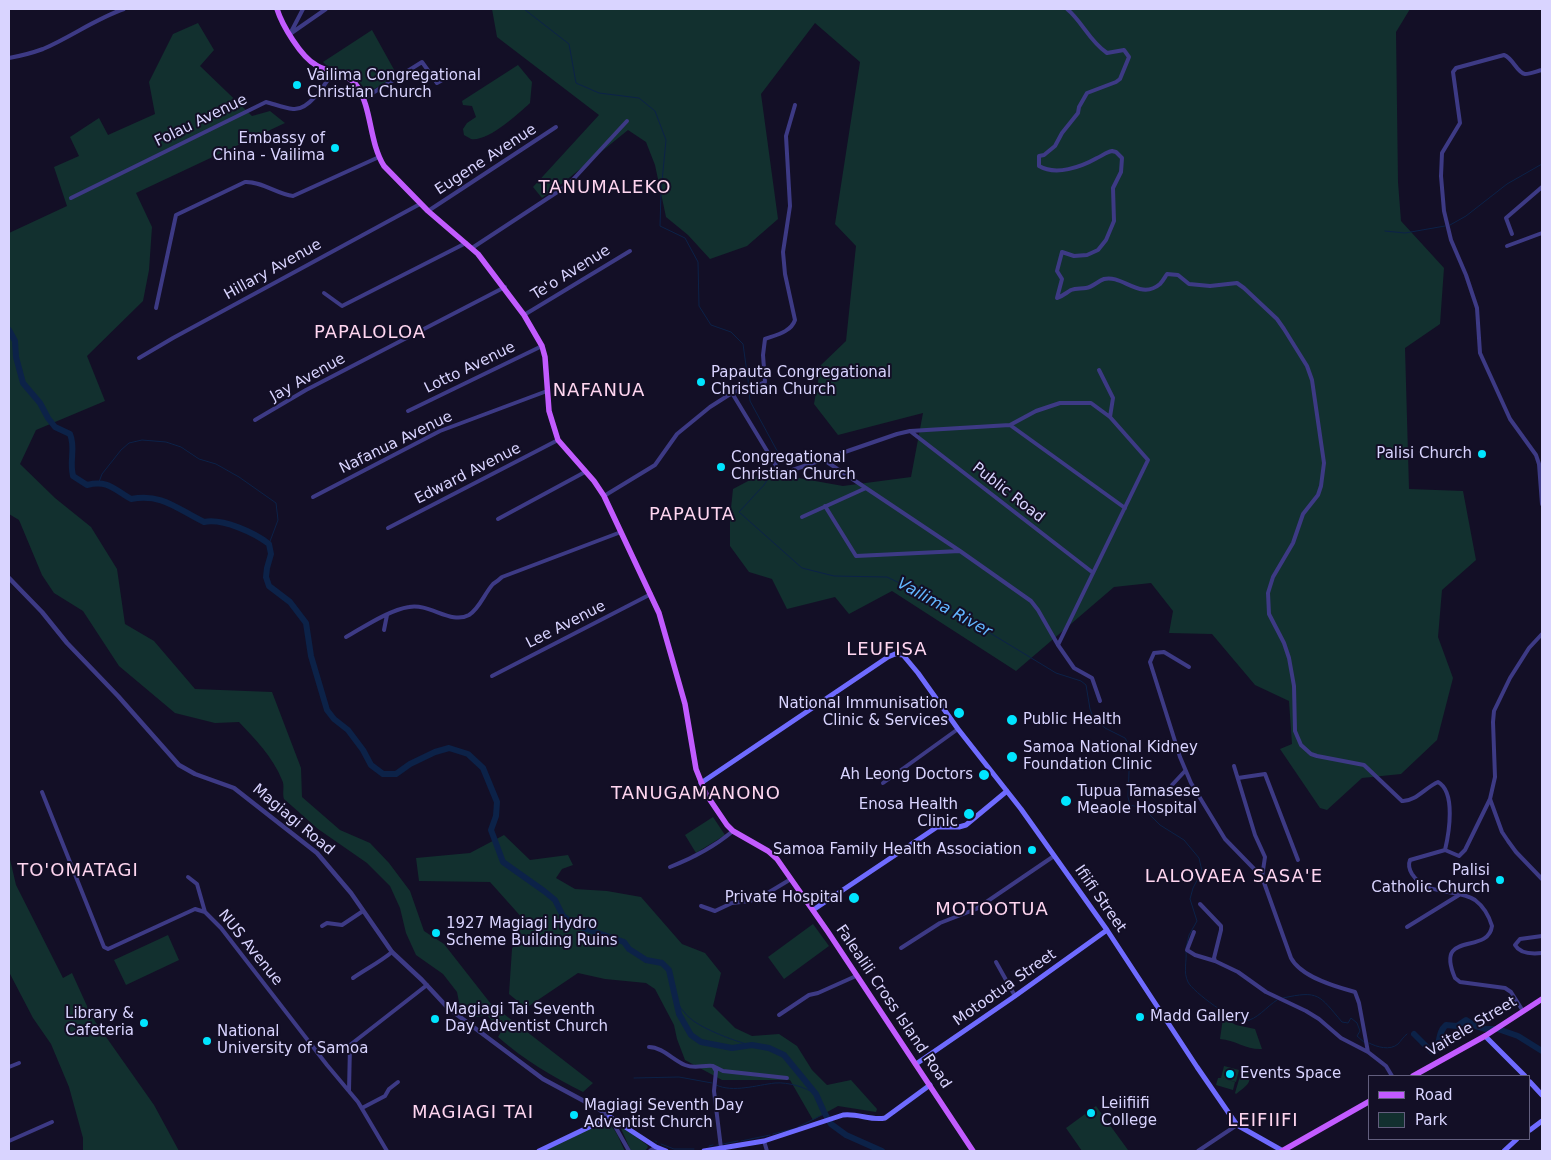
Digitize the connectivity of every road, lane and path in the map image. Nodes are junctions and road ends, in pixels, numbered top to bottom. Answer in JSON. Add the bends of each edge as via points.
{"nodes":[{"id":1,"x":124,"y":9,"type":"edge"},
{"id":2,"x":277,"y":9,"type":"edge"},
{"id":3,"x":303,"y":9,"type":"edge"},
{"id":4,"x":326,"y":9,"type":"edge"},
{"id":5,"x":1067,"y":9,"type":"edge"},
{"id":6,"x":290,"y":34,"type":"junction"},
{"id":7,"x":9,"y":58,"type":"edge"},
{"id":8,"x":1542,"y":70,"type":"edge"},
{"id":9,"x":333,"y":72,"type":"junction"},
{"id":10,"x":455,"y":73,"type":"dead end"},
{"id":11,"x":363,"y":99,"type":"junction"},
{"id":12,"x":795,"y":105,"type":"dead end"},
{"id":13,"x":627,"y":121,"type":"dead end"},
{"id":14,"x":556,"y":127,"type":"dead end"},
{"id":15,"x":379,"y":157,"type":"junction"},
{"id":16,"x":1542,"y":187,"type":"edge"},
{"id":17,"x":70,"y":198,"type":"dead end"},
{"id":18,"x":420,"y":204,"type":"junction"},
{"id":19,"x":428,"y":211,"type":"junction"},
{"id":20,"x":1542,"y":233,"type":"edge"},
{"id":21,"x":1512,"y":234,"type":"dead end"},
{"id":22,"x":466,"y":243,"type":"junction"},
{"id":23,"x":1507,"y":246,"type":"dead end"},
{"id":24,"x":472,"y":248,"type":"junction"},
{"id":25,"x":630,"y":251,"type":"dead end"},
{"id":26,"x":505,"y":287,"type":"junction"},
{"id":27,"x":324,"y":293,"type":"dead end"},
{"id":28,"x":156,"y":308,"type":"dead end"},
{"id":29,"x":524,"y":315,"type":"junction"},
{"id":30,"x":542,"y":346,"type":"junction"},
{"id":31,"x":139,"y":358,"type":"dead end"},
{"id":32,"x":1100,"y":370,"type":"dead end"},
{"id":33,"x":547,"y":391,"type":"junction"},
{"id":34,"x":732,"y":393,"type":"junction"},
{"id":35,"x":408,"y":411,"type":"dead end"},
{"id":36,"x":1110,"y":416,"type":"junction"},
{"id":37,"x":255,"y":420,"type":"dead end"},
{"id":38,"x":1010,"y":425,"type":"junction"},
{"id":39,"x":910,"y":431,"type":"junction"},
{"id":40,"x":558,"y":440,"type":"junction"},
{"id":41,"x":824,"y":460,"type":"junction"},
{"id":42,"x":585,"y":472,"type":"junction"},
{"id":43,"x":866,"y":488,"type":"junction"},
{"id":44,"x":604,"y":496,"type":"junction"},
{"id":45,"x":313,"y":497,"type":"dead end"},
{"id":46,"x":1542,"y":504,"type":"edge"},
{"id":47,"x":825,"y":506,"type":"junction"},
{"id":48,"x":1125,"y":508,"type":"junction"},
{"id":49,"x":802,"y":517,"type":"dead end"},
{"id":50,"x":498,"y":518,"type":"dead end"},
{"id":51,"x":388,"y":528,"type":"dead end"},
{"id":52,"x":621,"y":532,"type":"junction"},
{"id":53,"x":960,"y":551,"type":"junction"},
{"id":54,"x":1092,"y":572,"type":"junction"},
{"id":55,"x":9,"y":578,"type":"edge"},
{"id":56,"x":651,"y":594,"type":"junction"},
{"id":57,"x":387,"y":615,"type":"junction"},
{"id":58,"x":384,"y":630,"type":"dead end"},
{"id":59,"x":1542,"y":634,"type":"edge"},
{"id":60,"x":346,"y":637,"type":"dead end"},
{"id":61,"x":1058,"y":645,"type":"junction"},
{"id":62,"x":1190,"y":667,"type":"dead end"},
{"id":63,"x":492,"y":676,"type":"dead end"},
{"id":64,"x":1100,"y":701,"type":"dead end"},
{"id":65,"x":958,"y":729,"type":"junction"},
{"id":66,"x":1234,"y":766,"type":"dead end"},
{"id":67,"x":1185,"y":771,"type":"junction"},
{"id":68,"x":1238,"y":778,"type":"junction"},
{"id":69,"x":883,"y":783,"type":"dead end"},
{"id":70,"x":701,"y":784,"type":"junction"},
{"id":71,"x":1172,"y":785,"type":"dead end"},
{"id":72,"x":1007,"y":791,"type":"junction"},
{"id":73,"x":42,"y":792,"type":"dead end"},
{"id":74,"x":1490,"y":799,"type":"junction"},
{"id":75,"x":733,"y":832,"type":"junction"},
{"id":76,"x":1444,"y":850,"type":"junction"},
{"id":77,"x":1054,"y":856,"type":"junction"},
{"id":78,"x":1298,"y":860,"type":"dead end"},
{"id":79,"x":670,"y":867,"type":"dead end"},
{"id":80,"x":188,"y":877,"type":"dead end"},
{"id":81,"x":1262,"y":877,"type":"junction"},
{"id":82,"x":791,"y":879,"type":"junction"},
{"id":83,"x":1542,"y":879,"type":"edge"},
{"id":84,"x":1459,"y":895,"type":"junction"},
{"id":85,"x":1200,"y":904,"type":"dead end"},
{"id":86,"x":701,"y":906,"type":"dead end"},
{"id":87,"x":813,"y":910,"type":"junction"},
{"id":88,"x":363,"y":911,"type":"junction"},
{"id":89,"x":205,"y":912,"type":"junction"},
{"id":90,"x":322,"y":926,"type":"dead end"},
{"id":91,"x":1408,"y":927,"type":"dead end"},
{"id":92,"x":1107,"y":930,"type":"junction"},
{"id":93,"x":1194,"y":932,"type":"dead end"},
{"id":94,"x":1542,"y":936,"type":"edge"},
{"id":95,"x":901,"y":948,"type":"dead end"},
{"id":96,"x":392,"y":952,"type":"junction"},
{"id":97,"x":1542,"y":953,"type":"edge"},
{"id":98,"x":1215,"y":961,"type":"junction"},
{"id":99,"x":996,"y":962,"type":"dead end"},
{"id":100,"x":856,"y":976,"type":"junction"},
{"id":101,"x":353,"y":978,"type":"dead end"},
{"id":102,"x":427,"y":985,"type":"junction"},
{"id":103,"x":1015,"y":996,"type":"junction"},
{"id":104,"x":1542,"y":999,"type":"edge"},
{"id":105,"x":1523,"y":1011,"type":"junction"},
{"id":106,"x":779,"y":1015,"type":"dead end"},
{"id":107,"x":1486,"y":1035,"type":"junction"},
{"id":108,"x":650,"y":1047,"type":"dead end"},
{"id":109,"x":1368,"y":1052,"type":"junction"},
{"id":110,"x":19,"y":1063,"type":"dead end"},
{"id":111,"x":916,"y":1064,"type":"junction"},
{"id":112,"x":713,"y":1066,"type":"junction"},
{"id":113,"x":9,"y":1067,"type":"edge"},
{"id":114,"x":1391,"y":1075,"type":"edge"},
{"id":115,"x":1416,"y":1075,"type":"edge"},
{"id":116,"x":1524,"y":1075,"type":"edge"},
{"id":117,"x":787,"y":1078,"type":"dead end"},
{"id":118,"x":398,"y":1082,"type":"dead end"},
{"id":119,"x":1531,"y":1083,"type":"edge"},
{"id":120,"x":930,"y":1085,"type":"junction"},
{"id":121,"x":348,"y":1091,"type":"junction"},
{"id":122,"x":1542,"y":1096,"type":"edge"},
{"id":123,"x":1368,"y":1102,"type":"edge"},
{"id":124,"x":362,"y":1108,"type":"junction"},
{"id":125,"x":610,"y":1117,"type":"junction"},
{"id":126,"x":1542,"y":1121,"type":"edge"},
{"id":127,"x":52,"y":1122,"type":"dead end"},
{"id":128,"x":1237,"y":1125,"type":"junction"},
{"id":129,"x":1531,"y":1129,"type":"edge"},
{"id":130,"x":1517,"y":1140,"type":"edge"},
{"id":131,"x":9,"y":1141,"type":"edge"},
{"id":132,"x":764,"y":1141,"type":"junction"},
{"id":133,"x":656,"y":1147,"type":"junction"},
{"id":134,"x":721,"y":1148,"type":"junction"},
{"id":135,"x":387,"y":1151,"type":"edge"},
{"id":136,"x":539,"y":1151,"type":"edge"},
{"id":137,"x":629,"y":1151,"type":"edge"},
{"id":138,"x":650,"y":1151,"type":"edge"},
{"id":139,"x":666,"y":1151,"type":"edge"},
{"id":140,"x":704,"y":1151,"type":"edge"},
{"id":141,"x":768,"y":1151,"type":"edge"},
{"id":142,"x":973,"y":1151,"type":"edge"},
{"id":143,"x":1198,"y":1151,"type":"edge"},
{"id":144,"x":1282,"y":1151,"type":"edge"},
{"id":145,"x":1504,"y":1151,"type":"edge"}],
"edges":[{"from":1,"to":7,"type":"street","via":[[45,48]]},
{"from":2,"to":6,"type":"main road","name":"Falealili Cross Island Road"},
{"from":3,"to":6,"type":"street"},
{"from":4,"to":6,"type":"street"},
{"from":5,"to":76,"type":"street","via":[[1101,49],[1107,53],[1124,50],[1129,57],[1120,79],[1087,93],[1078,113],[1055,146],[1039,156],[1039,166],[1045,169],[1073,168],[1112,151],[1122,158],[1121,172],[1113,188],[1114,221],[1106,240],[1098,250],[1087,255],[1074,256],[1062,252],[1058,270],[1062,279],[1057,298],[1071,290],[1114,278],[1133,287],[1153,288],[1167,274],[1172,274],[1189,284],[1237,283],[1284,328],[1312,380],[1324,470],[1318,495],[1303,514],[1296,538],[1275,572],[1268,594],[1269,614],[1284,643],[1291,667],[1297,738],[1311,754],[1368,768],[1402,801],[1410,800],[1432,784],[1441,784],[1446,789],[1449,807],[1449,832]]},
{"from":6,"to":9,"type":"main road","name":"Falealili Cross Island Road","via":[[311,62]]},
{"from":8,"to":46,"type":"street","via":[[1525,74],[1504,54],[1456,68],[1460,123],[1442,153],[1441,176],[1444,211],[1477,308],[1480,352],[1510,419],[1536,456]]},
{"from":9,"to":11,"type":"main road","name":"Falealili Cross Island Road","via":[[352,81]]},
{"from":9,"to":17,"type":"street","name":"Folau Avenue","via":[[316,96],[300,108],[295,110],[266,102]]},
{"from":10,"to":11,"type":"street","via":[[438,83],[422,62]]},
{"from":11,"to":15,"type":"main road","name":"Falealili Cross Island Road"},
{"from":12,"to":34,"type":"street","via":[[786,136],[790,206],[784,252],[785,274],[795,320],[787,331],[765,339],[765,382],[749,390]]},
{"from":13,"to":24,"type":"street","via":[[568,185]]},
{"from":14,"to":19,"type":"street","name":"Eugene Avenue"},
{"from":15,"to":18,"type":"main road","name":"Falealili Cross Island Road"},
{"from":15,"to":28,"type":"street","via":[[293,196],[245,182],[176,215]]},
{"from":16,"to":21,"type":"street","via":[[1506,218]]},
{"from":18,"to":19,"type":"main road","name":"Falealili Cross Island Road"},
{"from":18,"to":31,"type":"street","name":"Hillary Avenue"},
{"from":19,"to":22,"type":"main road","name":"Falealili Cross Island Road"},
{"from":20,"to":23,"type":"street"},
{"from":22,"to":24,"type":"main road","name":"Falealili Cross Island Road"},
{"from":22,"to":27,"type":"street","via":[[342,306]]},
{"from":24,"to":26,"type":"main road","name":"Falealili Cross Island Road"},
{"from":25,"to":29,"type":"street","name":"Te'o Avenue"},
{"from":26,"to":29,"type":"main road","name":"Falealili Cross Island Road"},
{"from":26,"to":37,"type":"street","name":"Jay Avenue","via":[[306,390]]},
{"from":29,"to":30,"type":"main road","name":"Falealili Cross Island Road"},
{"from":30,"to":33,"type":"main road","name":"Falealili Cross Island Road"},
{"from":30,"to":35,"type":"street","name":"Lotto Avenue"},
{"from":32,"to":36,"type":"street","via":[[1113,398]]},
{"from":33,"to":40,"type":"main road","name":"Falealili Cross Island Road"},
{"from":33,"to":45,"type":"street","name":"Nafanua Avenue","via":[[440,431]]},
{"from":34,"to":41,"type":"street","via":[[781,474]]},
{"from":34,"to":44,"type":"street","via":[[677,434],[655,464]]},
{"from":36,"to":38,"type":"street","via":[[1092,403],[1060,403]]},
{"from":36,"to":48,"type":"street","via":[[1148,460]]},
{"from":38,"to":39,"type":"street"},
{"from":38,"to":48,"type":"street"},
{"from":39,"to":41,"type":"street"},
{"from":39,"to":54,"type":"street","name":"Public Road"},
{"from":40,"to":42,"type":"main road","name":"Falealili Cross Island Road"},
{"from":40,"to":51,"type":"street","name":"Edward Avenue"},
{"from":41,"to":43,"type":"street"},
{"from":42,"to":44,"type":"main road","name":"Falealili Cross Island Road"},
{"from":42,"to":50,"type":"street"},
{"from":43,"to":47,"type":"street"},
{"from":43,"to":53,"type":"street"},
{"from":44,"to":52,"type":"main road","name":"Falealili Cross Island Road"},
{"from":47,"to":49,"type":"street"},
{"from":47,"to":53,"type":"street","via":[[856,556]]},
{"from":48,"to":54,"type":"street"},
{"from":52,"to":56,"type":"main road","name":"Falealili Cross Island Road"},
{"from":52,"to":57,"type":"street","via":[[502,577],[493,584],[476,609],[463,617],[411,606]]},
{"from":53,"to":61,"type":"street","via":[[1031,601]]},
{"from":54,"to":61,"type":"street"},
{"from":55,"to":88,"type":"street","name":"Magiagi Road","via":[[178,765],[234,788],[248,798],[317,853]]},
{"from":56,"to":63,"type":"street","name":"Lee Avenue"},
{"from":56,"to":70,"type":"main road","name":"Falealili Cross Island Road","via":[[685,704]]},
{"from":57,"to":58,"type":"street"},
{"from":57,"to":60,"type":"street"},
{"from":59,"to":74,"type":"street","via":[[1510,678],[1494,711],[1496,770]]},
{"from":61,"to":64,"type":"street","via":[[1074,668],[1092,678]]},
{"from":62,"to":67,"type":"street","via":[[1164,652],[1154,654],[1150,662]]},
{"from":65,"to":69,"type":"street"},
{"from":65,"to":70,"type":"main road","name":"Ifiifi Street","via":[[907,658],[900,654],[892,655]]},
{"from":65,"to":72,"type":"main road","name":"Ifiifi Street"},
{"from":66,"to":68,"type":"street"},
{"from":67,"to":71,"type":"street"},
{"from":67,"to":81,"type":"street","via":[[1225,839]]},
{"from":68,"to":78,"type":"street","via":[[1266,774]]},
{"from":68,"to":81,"type":"street","via":[[1265,857]]},
{"from":70,"to":75,"type":"main road","name":"Falealili Cross Island Road"},
{"from":72,"to":77,"type":"main road","name":"Ifiifi Street"},
{"from":72,"to":87,"type":"main road","via":[[966,825],[937,827]]},
{"from":73,"to":89,"type":"street","name":"NUS Avenue","via":[[104,947],[108,949],[195,909]]},
{"from":74,"to":76,"type":"street","via":[[1462,853],[1459,856]]},
{"from":74,"to":83,"type":"street","via":[[1502,832]]},
{"from":75,"to":79,"type":"street","via":[[696,856]]},
{"from":75,"to":82,"type":"main road","name":"Falealili Cross Island Road","via":[[772,854]]},
{"from":76,"to":84,"type":"street","via":[[1410,860],[1409,867],[1414,877],[1428,887]]},
{"from":77,"to":92,"type":"main road","name":"Ifiifi Street"},
{"from":77,"to":95,"type":"street","via":[[976,910],[940,923]]},
{"from":80,"to":89,"type":"street","via":[[197,884]]},
{"from":81,"to":109,"type":"street","via":[[1293,962],[1323,982],[1355,992]]},
{"from":82,"to":86,"type":"street","via":[[766,894],[715,911]]},
{"from":82,"to":87,"type":"main road","name":"Falealili Cross Island Road"},
{"from":84,"to":91,"type":"street"},
{"from":84,"to":105,"type":"street","via":[[1481,906],[1492,926],[1484,940],[1454,949],[1450,961],[1455,978],[1460,982],[1505,988]]},
{"from":85,"to":98,"type":"street","via":[[1222,930]]},
{"from":87,"to":100,"type":"main road","name":"Falealili Cross Island Road"},
{"from":88,"to":90,"type":"street","via":[[342,925],[327,923]]},
{"from":88,"to":96,"type":"street","name":"Magiagi Road"},
{"from":89,"to":121,"type":"street","name":"NUS Avenue"},
{"from":92,"to":103,"type":"main road","name":"Motootua Street"},
{"from":92,"to":128,"type":"main road","name":"Ifiifi Street"},
{"from":93,"to":98,"type":"street","via":[[1187,950]]},
{"from":94,"to":97,"type":"street","via":[[1520,939],[1515,945],[1522,952]]},
{"from":96,"to":101,"type":"street"},
{"from":96,"to":102,"type":"street","name":"Magiagi Road"},
{"from":98,"to":109,"type":"street","via":[[1238,972],[1266,992],[1306,1011],[1341,1038]]},
{"from":99,"to":103,"type":"street"},
{"from":100,"to":106,"type":"street","via":[[809,995]]},
{"from":100,"to":111,"type":"main road","name":"Falealili Cross Island Road"},
{"from":102,"to":121,"type":"street","via":[[350,1045]]},
{"from":102,"to":125,"type":"street","name":"Magiagi Road","via":[[453,1012],[538,1075]]},
{"from":103,"to":111,"type":"main road","name":"Motootua Street"},
{"from":104,"to":105,"type":"main road","name":"Vaitele Street"},
{"from":105,"to":107,"type":"main road","name":"Vaitele Street"},
{"from":107,"to":115,"type":"main road","name":"Vaitele Street"},
{"from":107,"to":116,"type":"main road"},
{"from":108,"to":112,"type":"street","via":[[656,1047],[694,1068]]},
{"from":109,"to":114,"type":"street","via":[[1386,1066]]},
{"from":110,"to":113,"type":"street"},
{"from":111,"to":120,"type":"main road","name":"Falealili Cross Island Road"},
{"from":112,"to":117,"type":"street","via":[[723,1071]]},
{"from":112,"to":134,"type":"street","via":[[716,1071],[714,1091]]},
{"from":118,"to":124,"type":"street","via":[[385,1096]]},
{"from":119,"to":122,"type":"main road"},
{"from":120,"to":132,"type":"main road","via":[[885,1118],[850,1114]]},
{"from":120,"to":142,"type":"main road","name":"Falealili Cross Island Road"},
{"from":121,"to":124,"type":"street","name":"NUS Avenue"},
{"from":123,"to":144,"type":"main road"},
{"from":124,"to":135,"type":"street","name":"NUS Avenue"},
{"from":125,"to":133,"type":"main road"},
{"from":125,"to":136,"type":"main road"},
{"from":125,"to":137,"type":"street"},
{"from":126,"to":129,"type":"main road"},
{"from":127,"to":131,"type":"street"},
{"from":128,"to":143,"type":"street"},
{"from":128,"to":144,"type":"main road","name":"Ifiifi Street"},
{"from":130,"to":145,"type":"main road"},
{"from":132,"to":134,"type":"main road"},
{"from":132,"to":141,"type":"street"},
{"from":133,"to":138,"type":"street"},
{"from":133,"to":139,"type":"main road"},
{"from":134,"to":140,"type":"main road"}]}
